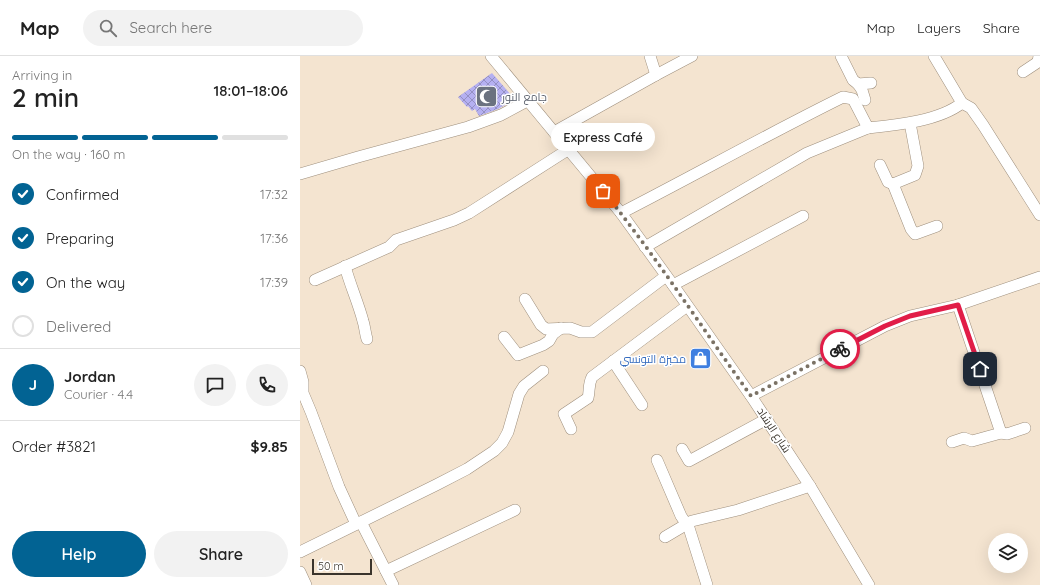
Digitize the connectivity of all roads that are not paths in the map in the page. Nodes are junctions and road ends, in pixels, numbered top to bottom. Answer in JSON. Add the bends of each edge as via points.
{"nodes":[{"id":1,"x":491,"y":56,"type":"edge"},
{"id":2,"x":650,"y":56,"type":"edge"},
{"id":3,"x":692,"y":56,"type":"edge"},
{"id":4,"x":841,"y":56,"type":"edge"},
{"id":5,"x":934,"y":56,"type":"edge"},
{"id":6,"x":1039,"y":56,"type":"edge"},
{"id":7,"x":1023,"y":72,"type":"dead end"},
{"id":8,"x":656,"y":75,"type":"junction"},
{"id":9,"x":872,"y":83,"type":"dead end"},
{"id":10,"x":858,"y":84,"type":"junction"},
{"id":11,"x":529,"y":100,"type":"junction"},
{"id":12,"x":865,"y":100,"type":"dead end"},
{"id":13,"x":962,"y":103,"type":"junction"},
{"id":14,"x":910,"y":123,"type":"junction"},
{"id":15,"x":868,"y":128,"type":"junction"},
{"id":16,"x":554,"y":132,"type":"junction"},
{"id":17,"x":569,"y":149,"type":"junction"},
{"id":18,"x":880,"y":165,"type":"dead end"},
{"id":19,"x":300,"y":174,"type":"edge"},
{"id":20,"x":893,"y":184,"type":"junction"},
{"id":21,"x":621,"y":213,"type":"junction"},
{"id":22,"x":802,"y":216,"type":"dead end"},
{"id":23,"x":1040,"y":216,"type":"edge"},
{"id":24,"x":937,"y":226,"type":"dead end"},
{"id":25,"x":645,"y":247,"type":"junction"},
{"id":26,"x":345,"y":266,"type":"junction"},
{"id":27,"x":1040,"y":277,"type":"edge"},
{"id":28,"x":315,"y":280,"type":"dead end"},
{"id":29,"x":669,"y":280,"type":"junction"},
{"id":30,"x":525,"y":300,"type":"dead end"},
{"id":31,"x":958,"y":305,"type":"junction"},
{"id":32,"x":687,"y":306,"type":"junction"},
{"id":33,"x":561,"y":328,"type":"junction"},
{"id":34,"x":504,"y":337,"type":"dead end"},
{"id":35,"x":367,"y":339,"type":"dead end"},
{"id":36,"x":613,"y":361,"type":"junction"},
{"id":37,"x":300,"y":371,"type":"edge"},
{"id":38,"x":543,"y":371,"type":"dead end"},
{"id":39,"x":751,"y":396,"type":"junction"},
{"id":40,"x":642,"y":405,"type":"dead end"},
{"id":41,"x":766,"y":420,"type":"junction"},
{"id":42,"x":1025,"y":428,"type":"dead end"},
{"id":43,"x":571,"y":429,"type":"dead end"},
{"id":44,"x":1001,"y":433,"type":"junction"},
{"id":45,"x":952,"y":442,"type":"dead end"},
{"id":46,"x":682,"y":449,"type":"dead end"},
{"id":47,"x":657,"y":460,"type":"dead end"},
{"id":48,"x":810,"y":486,"type":"junction"},
{"id":49,"x":515,"y":510,"type":"dead end"},
{"id":50,"x":359,"y":523,"type":"junction"},
{"id":51,"x":687,"y":523,"type":"junction"},
{"id":52,"x":665,"y":537,"type":"dead end"},
{"id":53,"x":300,"y":552,"type":"edge"},
{"id":54,"x":386,"y":571,"type":"junction"},
{"id":55,"x":300,"y":572,"type":"edge"},
{"id":56,"x":306,"y":585,"type":"edge"},
{"id":57,"x":393,"y":585,"type":"edge"},
{"id":58,"x":707,"y":585,"type":"edge"},
{"id":59,"x":869,"y":585,"type":"edge"}],
"edges":[{"from":1,"to":11,"type":"street","name":"شارع الرشاد"},
{"from":2,"to":8,"type":"street"},
{"from":3,"to":8,"type":"street"},
{"from":4,"to":10,"type":"street","via":[[853,80]]},
{"from":5,"to":13,"type":"street"},
{"from":6,"to":7,"type":"street","via":[[1038,62]]},
{"from":8,"to":16,"type":"street"},
{"from":9,"to":10,"type":"street"},
{"from":10,"to":12,"type":"street"},
{"from":11,"to":16,"type":"street","name":"شارع الرشاد"},
{"from":11,"to":19,"type":"street","via":[[501,115],[468,127]]},
{"from":13,"to":14,"type":"street","via":[[953,110]]},
{"from":13,"to":23,"type":"street","via":[[971,108],[983,125]]},
{"from":14,"to":15,"type":"street"},
{"from":14,"to":20,"type":"street","via":[[918,166],[915,175]]},
{"from":15,"to":21,"type":"street","via":[[853,99],[843,97]]},
{"from":15,"to":25,"type":"street","via":[[807,153]]},
{"from":16,"to":17,"type":"street","name":"شارع الرشاد"},
{"from":17,"to":21,"type":"street","name":"شارع الرشاد"},
{"from":17,"to":26,"type":"street","via":[[469,213],[396,240],[389,247]]},
{"from":18,"to":20,"type":"street","via":[[888,182]]},
{"from":20,"to":24,"type":"street","via":[[915,234]]},
{"from":21,"to":25,"type":"street","name":"شارع الرشاد"},
{"from":22,"to":29,"type":"street"},
{"from":25,"to":29,"type":"street","name":"شارع الرشاد"},
{"from":26,"to":28,"type":"street"},
{"from":26,"to":35,"type":"street","via":[[364,322]]},
{"from":27,"to":31,"type":"street"},
{"from":29,"to":32,"type":"street","name":"شارع الرشاد"},
{"from":29,"to":33,"type":"street","via":[[592,332]]},
{"from":30,"to":33,"type":"street","via":[[546,329]]},
{"from":31,"to":39,"type":"street","via":[[910,316],[885,326]]},
{"from":31,"to":44,"type":"street"},
{"from":32,"to":36,"type":"street"},
{"from":32,"to":39,"type":"street","name":"شارع الرشاد"},
{"from":33,"to":34,"type":"street","via":[[543,345],[518,355]]},
{"from":36,"to":40,"type":"street"},
{"from":36,"to":43,"type":"street","via":[[592,377],[588,384],[588,398],[564,414]]},
{"from":37,"to":50,"type":"street","via":[[303,393],[339,487]]},
{"from":38,"to":50,"type":"street","via":[[524,386],[519,394],[508,432],[494,451],[461,472]]},
{"from":39,"to":41,"type":"street","name":"شارع الرشاد"},
{"from":41,"to":46,"type":"street","via":[[689,461]]},
{"from":41,"to":48,"type":"street","name":"شارع الرشاد"},
{"from":42,"to":44,"type":"street","via":[[1007,434]]},
{"from":44,"to":45,"type":"street","via":[[972,441],[964,438]]},
{"from":47,"to":51,"type":"street","via":[[681,516]]},
{"from":48,"to":51,"type":"street","via":[[738,510]]},
{"from":48,"to":59,"type":"street","name":"شارع الرشاد"},
{"from":49,"to":54,"type":"street"},
{"from":50,"to":53,"type":"street"},
{"from":50,"to":54,"type":"street"},
{"from":51,"to":52,"type":"street"},
{"from":51,"to":58,"type":"street"},
{"from":54,"to":57,"type":"street"},
{"from":55,"to":56,"type":"street"}]}
